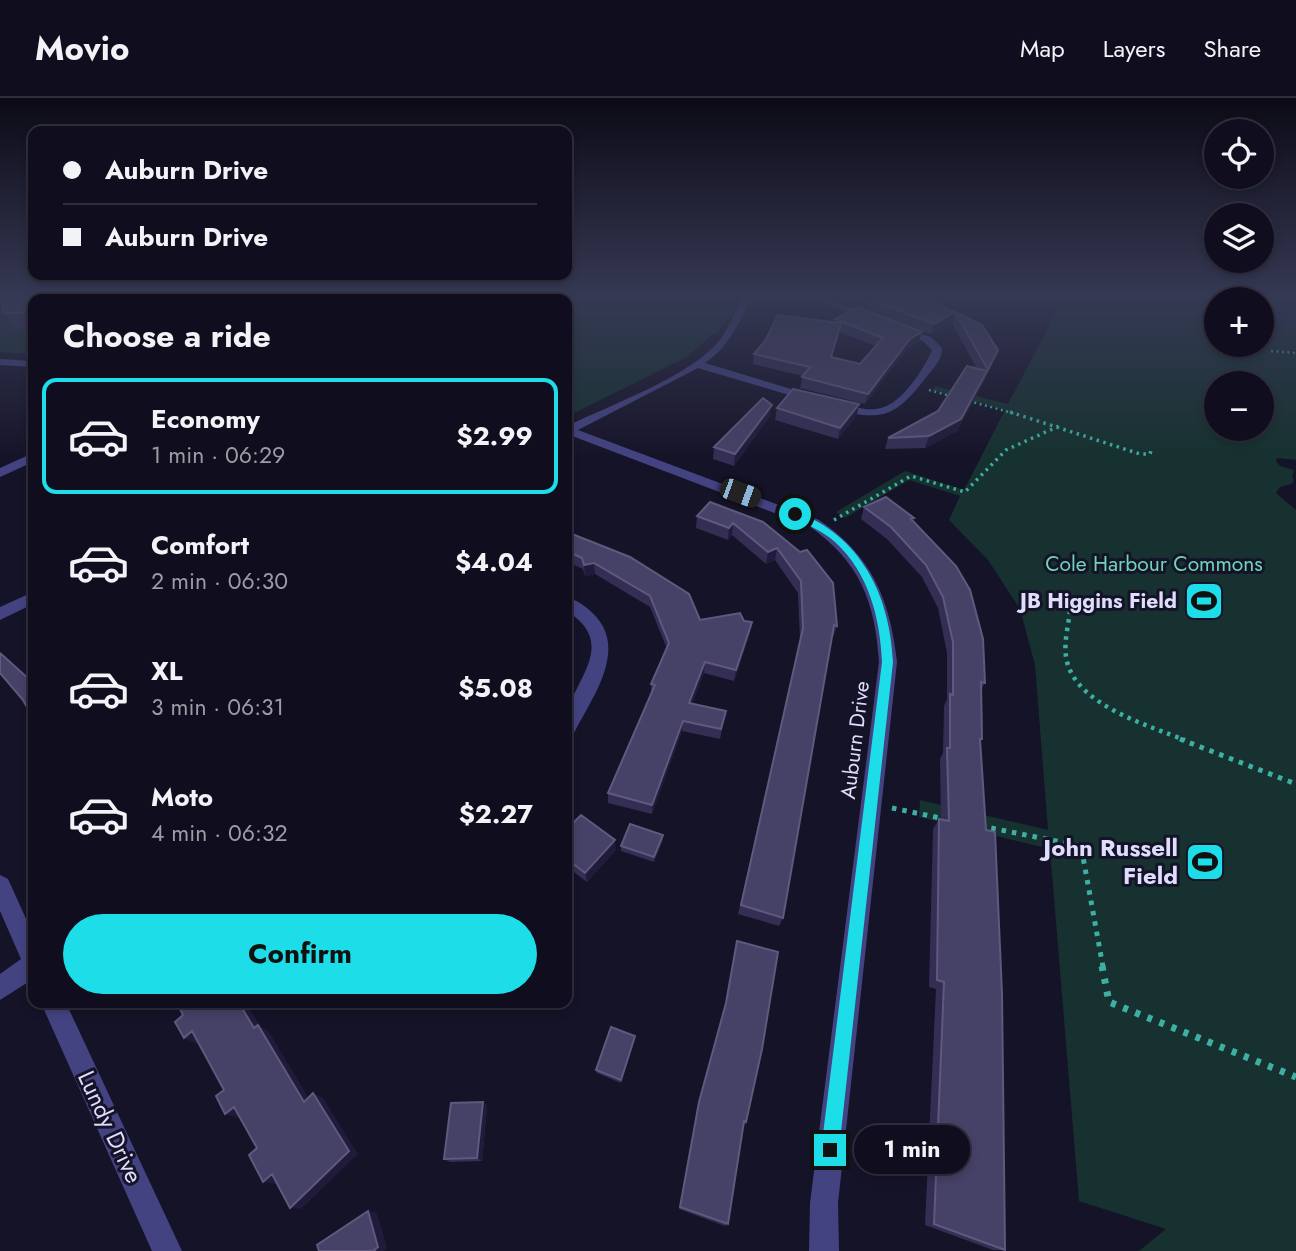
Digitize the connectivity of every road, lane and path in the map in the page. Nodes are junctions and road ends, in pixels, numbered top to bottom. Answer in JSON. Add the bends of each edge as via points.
{"nodes":[{"id":1,"x":713,"y":351,"type":"edge"},
{"id":2,"x":936,"y":351,"type":"edge"},
{"id":3,"x":1274,"y":351,"type":"edge"},
{"id":4,"x":1296,"y":353,"type":"edge"},
{"id":5,"x":0,"y":362,"type":"edge"},
{"id":6,"x":28,"y":364,"type":"edge"},
{"id":7,"x":696,"y":364,"type":"junction"},
{"id":8,"x":914,"y":386,"type":"junction"},
{"id":9,"x":817,"y":400,"type":"edge"},
{"id":10,"x":830,"y":404,"type":"edge"},
{"id":11,"x":1059,"y":426,"type":"junction"},
{"id":12,"x":572,"y":428,"type":"edge"},
{"id":13,"x":572,"y":431,"type":"edge"},
{"id":14,"x":1151,"y":451,"type":"dead end"},
{"id":15,"x":28,"y":459,"type":"edge"},
{"id":16,"x":0,"y":473,"type":"edge"},
{"id":17,"x":821,"y":527,"type":"junction"},
{"id":18,"x":28,"y":600,"type":"edge"},
{"id":19,"x":572,"y":606,"type":"edge"},
{"id":20,"x":1070,"y":611,"type":"dead end"},
{"id":21,"x":0,"y":614,"type":"edge"},
{"id":22,"x":572,"y":718,"type":"edge"},
{"id":23,"x":1296,"y":784,"type":"edge"},
{"id":24,"x":870,"y":804,"type":"junction"},
{"id":25,"x":949,"y":820,"type":"edge"},
{"id":26,"x":976,"y":825,"type":"edge"},
{"id":27,"x":0,"y":886,"type":"edge"},
{"id":28,"x":28,"y":950,"type":"edge"},
{"id":29,"x":28,"y":966,"type":"edge"},
{"id":30,"x":0,"y":988,"type":"edge"},
{"id":31,"x":55,"y":1008,"type":"edge"},
{"id":32,"x":1296,"y":1077,"type":"edge"},
{"id":33,"x":167,"y":1251,"type":"edge"},
{"id":34,"x":824,"y":1251,"type":"edge"}],
"edges":[{"from":1,"to":7,"type":"street"},
{"from":2,"to":8,"type":"street"},
{"from":3,"to":4,"type":"path"},
{"from":5,"to":6,"type":"street"},
{"from":7,"to":9,"type":"street"},
{"from":7,"to":12,"type":"street"},
{"from":8,"to":10,"type":"street","via":[[898,405],[882,412]]},
{"from":8,"to":11,"type":"path"},
{"from":11,"to":14,"type":"path","via":[[1140,454]]},
{"from":11,"to":17,"type":"path","via":[[1006,450],[965,492],[911,476]]},
{"from":13,"to":17,"type":"street","name":"Auburn Drive"},
{"from":15,"to":16,"type":"street"},
{"from":17,"to":24,"type":"street","name":"Auburn Drive","via":[[863,570],[884,621],[888,662]]},
{"from":18,"to":21,"type":"street"},
{"from":19,"to":22,"type":"street","via":[[588,616],[602,643]]},
{"from":20,"to":23,"type":"path","via":[[1068,665],[1076,680],[1105,705]]},
{"from":24,"to":25,"type":"path"},
{"from":24,"to":34,"type":"street","name":"Auburn Drive","via":[[824,1203]]},
{"from":26,"to":32,"type":"path","via":[[1081,846],[1109,1002]]},
{"from":27,"to":28,"type":"street"},
{"from":29,"to":30,"type":"street"},
{"from":31,"to":33,"type":"street","name":"Lundy Drive"}]}
